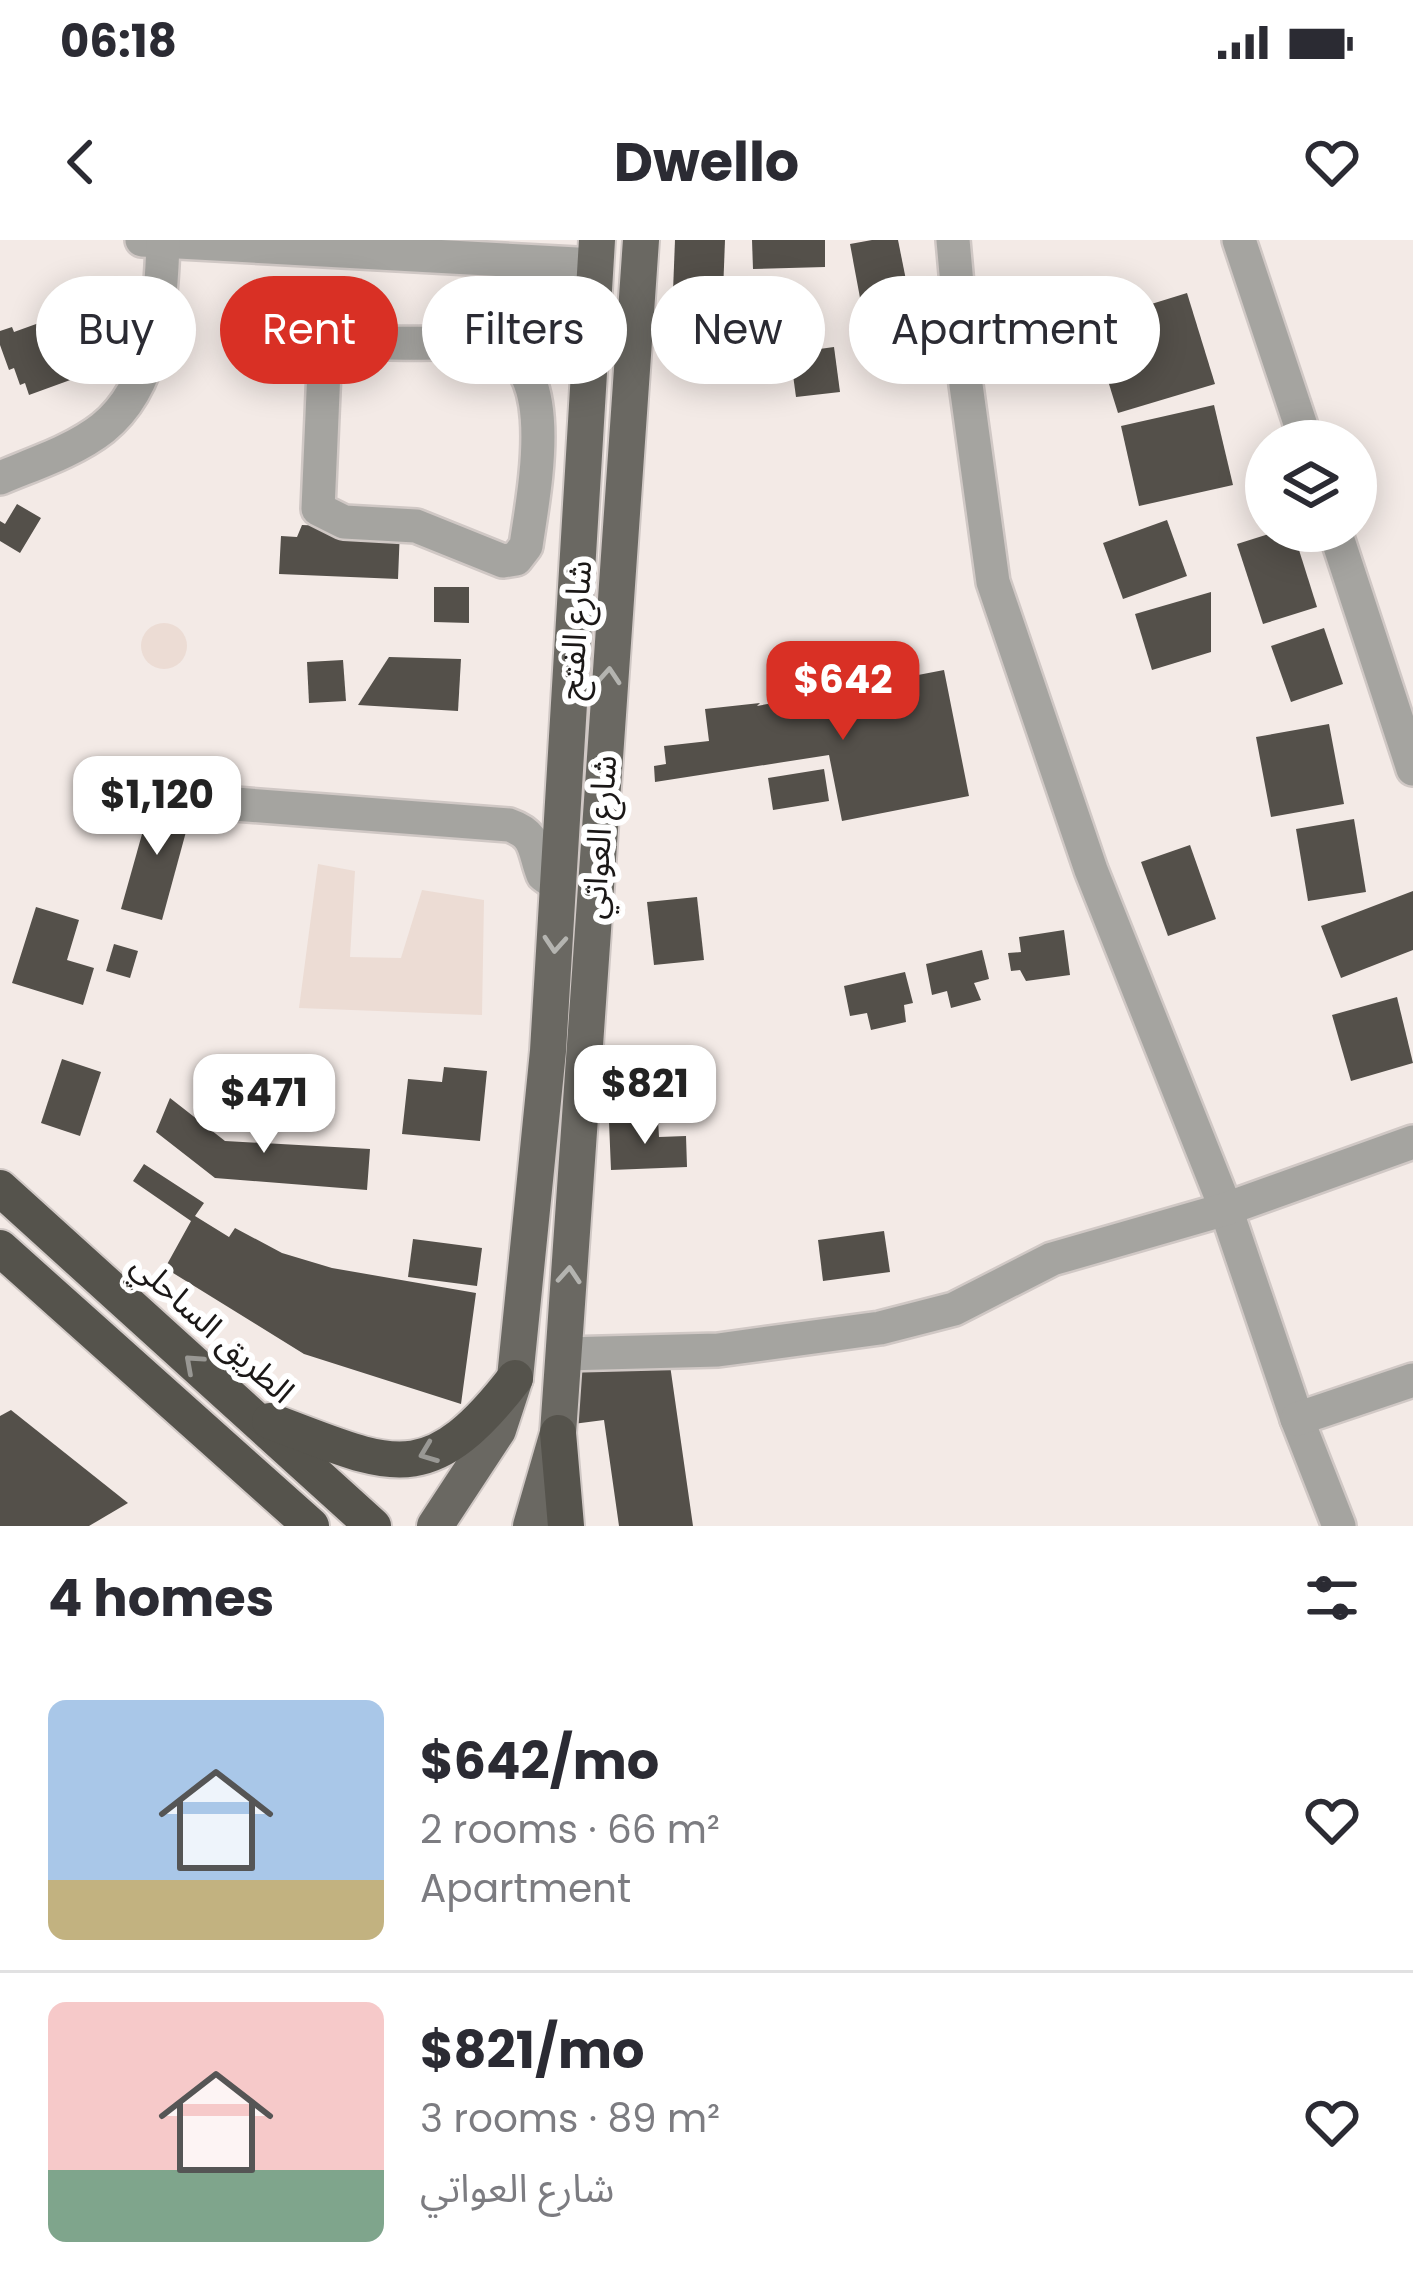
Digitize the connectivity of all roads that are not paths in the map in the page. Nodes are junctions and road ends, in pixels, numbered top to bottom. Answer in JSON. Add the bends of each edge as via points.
{"nodes":[{"id":1,"x":641,"y":240,"type":"edge"},
{"id":2,"x":953,"y":240,"type":"edge"},
{"id":3,"x":1239,"y":240,"type":"edge"},
{"id":4,"x":153,"y":242,"type":"edge"},
{"id":5,"x":277,"y":243,"type":"edge"},
{"id":6,"x":596,"y":252,"type":"edge"},
{"id":7,"x":1299,"y":420,"type":"edge"},
{"id":8,"x":540,"y":443,"type":"junction"},
{"id":9,"x":585,"y":445,"type":"junction"},
{"id":10,"x":0,"y":478,"type":"edge"},
{"id":11,"x":1341,"y":552,"type":"edge"},
{"id":12,"x":579,"y":575,"type":"junction"},
{"id":13,"x":616,"y":575,"type":"junction"},
{"id":14,"x":1413,"y":769,"type":"edge"},
{"id":15,"x":196,"y":801,"type":"dead end"},
{"id":16,"x":558,"y":886,"type":"junction"},
{"id":17,"x":1413,"y":1142,"type":"edge"},
{"id":18,"x":0,"y":1188,"type":"edge"},
{"id":19,"x":1226,"y":1209,"type":"junction"},
{"id":20,"x":0,"y":1248,"type":"edge"},
{"id":21,"x":564,"y":1354,"type":"junction"},
{"id":22,"x":515,"y":1378,"type":"junction"},
{"id":23,"x":1413,"y":1380,"type":"edge"},
{"id":24,"x":247,"y":1413,"type":"junction"},
{"id":25,"x":1297,"y":1419,"type":"junction"},
{"id":26,"x":558,"y":1433,"type":"junction"},
{"id":27,"x":310,"y":1526,"type":"edge"},
{"id":28,"x":374,"y":1526,"type":"edge"},
{"id":29,"x":435,"y":1526,"type":"edge"},
{"id":30,"x":531,"y":1526,"type":"edge"},
{"id":31,"x":566,"y":1526,"type":"edge"},
{"id":32,"x":1340,"y":1526,"type":"edge"}],
"edges":[{"from":1,"to":13,"type":"main road","name":"شارع العواتي"},
{"from":2,"to":19,"type":"street","via":[[993,582],[1091,870]]},
{"from":3,"to":7,"type":"street"},
{"from":4,"to":5,"type":"street"},
{"from":4,"to":10,"type":"street","via":[[157,320],[128,399],[103,428]]},
{"from":5,"to":6,"type":"street"},
{"from":6,"to":9,"type":"main road","name":"شارع الفتح"},
{"from":8,"to":8,"type":"street","via":[[526,366],[513,354],[357,340],[325,346],[318,508],[344,522],[416,526],[516,559],[526,547]]},
{"from":8,"to":9,"type":"street"},
{"from":9,"to":12,"type":"main road","name":"شارع الفتح"},
{"from":11,"to":14,"type":"street"},
{"from":12,"to":13,"type":"main road"},
{"from":12,"to":16,"type":"main road","name":"شارع الفتح"},
{"from":21,"to":13,"type":"main road","name":"شارع العواتي","one_way":true},
{"from":15,"to":16,"type":"street","via":[[509,824],[536,842],[543,875]]},
{"from":16,"to":22,"type":"main road","name":"شارع الفتح","one_way":true},
{"from":17,"to":19,"type":"street"},
{"from":24,"to":18,"type":"highway","name":"الطريق الساحلي","one_way":true},
{"from":19,"to":21,"type":"street","via":[[1052,1259],[954,1309],[880,1328],[718,1350]]},
{"from":19,"to":25,"type":"street"},
{"from":20,"to":27,"type":"highway"},
{"from":21,"to":26,"type":"main road","name":"شارع العواتي"},
{"from":22,"to":24,"type":"highway","one_way":true,"via":[[457,1439],[404,1461],[372,1460]]},
{"from":22,"to":29,"type":"main road","name":"شارع الفتح","via":[[498,1430]]},
{"from":23,"to":25,"type":"street"},
{"from":24,"to":28,"type":"highway","name":"الطريق الساحلي"},
{"from":25,"to":32,"type":"street"},
{"from":26,"to":30,"type":"main road","name":"شارع العواتي"},
{"from":26,"to":31,"type":"highway"}]}
